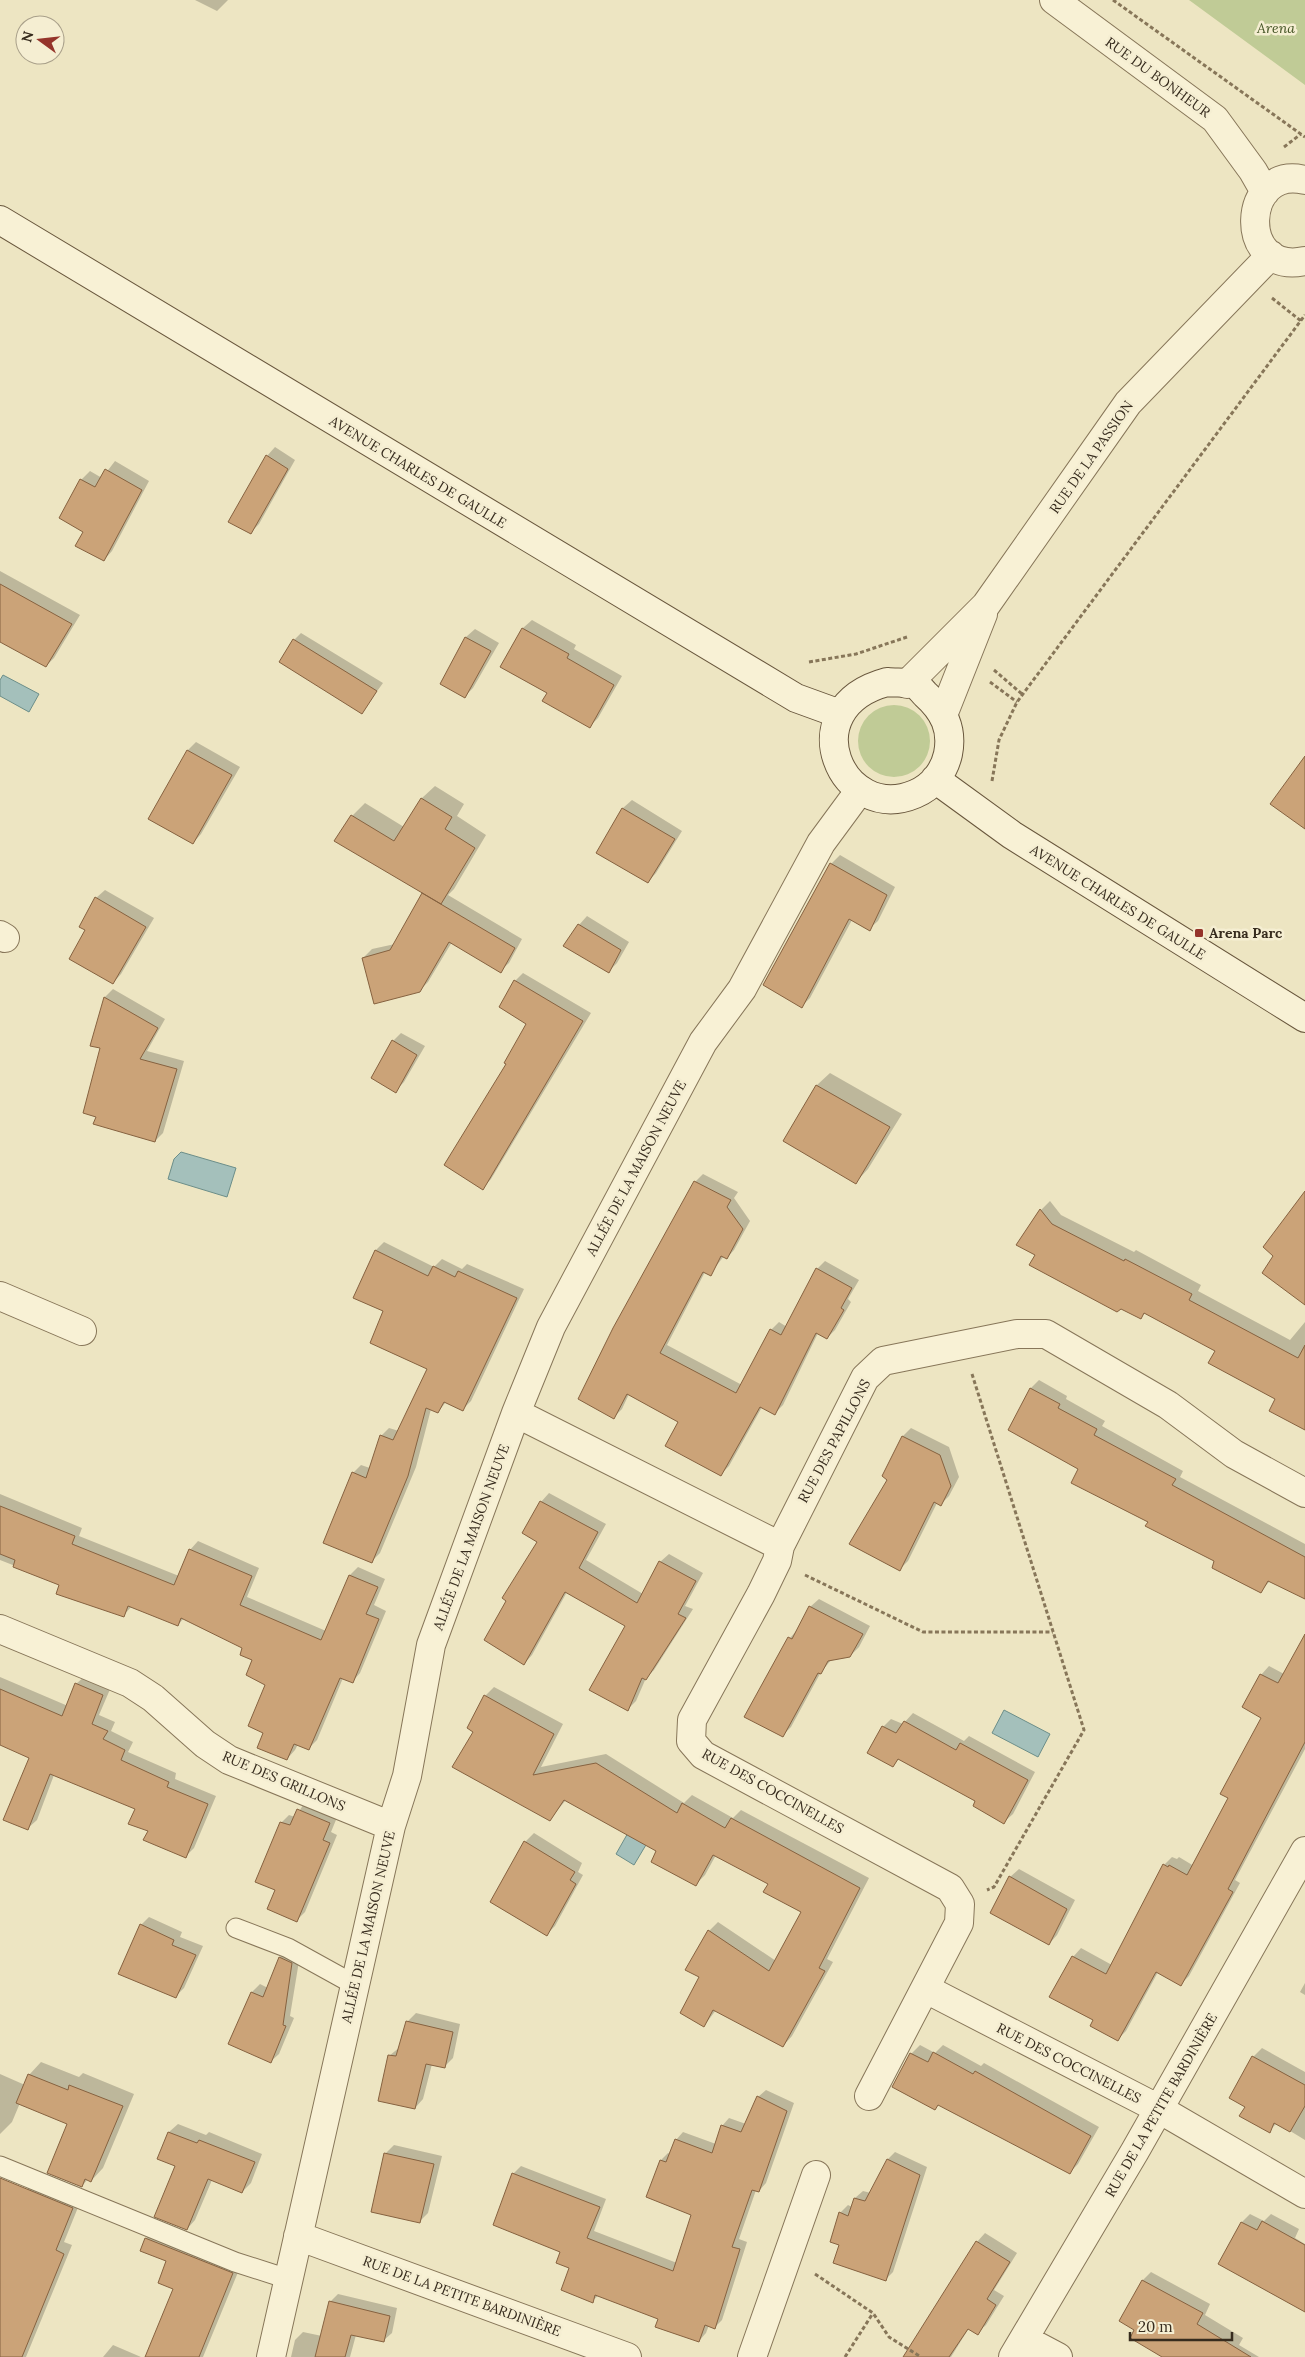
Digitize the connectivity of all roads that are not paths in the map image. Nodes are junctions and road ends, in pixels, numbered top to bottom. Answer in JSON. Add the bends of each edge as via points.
{"nodes":[{"id":1,"x":1054,"y":0,"type":"edge"},
{"id":2,"x":1305,"y":180,"type":"edge"},
{"id":3,"x":1265,"y":192,"type":"junction"},
{"id":4,"x":0,"y":220,"type":"edge"},
{"id":5,"x":1271,"y":255,"type":"junction"},
{"id":6,"x":1305,"y":262,"type":"edge"},
{"id":7,"x":986,"y":605,"type":"junction"},
{"id":8,"x":907,"y":684,"type":"junction"},
{"id":9,"x":840,"y":714,"type":"junction"},
{"id":10,"x":943,"y":715,"type":"junction"},
{"id":11,"x":935,"y":779,"type":"junction"},
{"id":12,"x":860,"y":790,"type":"junction"},
{"id":13,"x":1305,"y":1018,"type":"edge"},
{"id":14,"x":0,"y":1296,"type":"edge"},
{"id":15,"x":82,"y":1331,"type":"dead end"},
{"id":16,"x":516,"y":1413,"type":"junction"},
{"id":17,"x":1305,"y":1493,"type":"edge"},
{"id":18,"x":778,"y":1554,"type":"junction"},
{"id":19,"x":0,"y":1629,"type":"edge"},
{"id":20,"x":391,"y":1826,"type":"junction"},
{"id":21,"x":1305,"y":1851,"type":"edge"},
{"id":22,"x":236,"y":1928,"type":"dead end"},
{"id":23,"x":355,"y":1985,"type":"junction"},
{"id":24,"x":926,"y":1989,"type":"junction"},
{"id":25,"x":868,"y":2096,"type":"dead end"},
{"id":26,"x":1159,"y":2109,"type":"junction"},
{"id":27,"x":0,"y":2166,"type":"edge"},
{"id":28,"x":816,"y":2175,"type":"dead end"},
{"id":29,"x":1305,"y":2194,"type":"edge"},
{"id":30,"x":298,"y":2236,"type":"junction"},
{"id":31,"x":288,"y":2279,"type":"junction"},
{"id":32,"x":1018,"y":2348,"type":"edge"},
{"id":33,"x":271,"y":2357,"type":"edge"},
{"id":34,"x":627,"y":2357,"type":"edge"},
{"id":35,"x":752,"y":2357,"type":"edge"},
{"id":36,"x":1058,"y":2357,"type":"edge"}],
"edges":[{"from":1,"to":3,"type":"street","name":"RUE DU BONHEUR","via":[[1215,119]]},
{"from":2,"to":3,"type":"street","via":[[1289,180]]},
{"from":3,"to":5,"type":"street","via":[[1257,204],[1255,232],[1260,245]]},
{"from":4,"to":9,"type":"street","name":"AVENUE CHARLES DE GAULLE","via":[[788,693]]},
{"from":5,"to":6,"type":"street","via":[[1283,261]]},
{"from":5,"to":7,"type":"street","name":"RUE DE LA PASSION","via":[[1128,402]]},
{"from":7,"to":8,"type":"street"},
{"from":7,"to":10,"type":"street"},
{"from":8,"to":9,"type":"street","via":[[887,682],[868,688],[852,698]]},
{"from":8,"to":10,"type":"street","via":[[915,684],[939,706]]},
{"from":9,"to":12,"type":"street","via":[[834,730],[838,764]]},
{"from":10,"to":11,"type":"street","via":[[948,724],[950,744],[946,763]]},
{"from":11,"to":12,"type":"street","via":[[908,797],[875,797]]},
{"from":11,"to":13,"type":"street","name":"AVENUE CHARLES DE GAULLE","via":[[1045,856]]},
{"from":12,"to":16,"type":"street","name":"ALLÉE DE LA MAISON NEUVE","via":[[821,843],[742,989],[703,1042],[555,1320]]},
{"from":14,"to":15,"type":"street"},
{"from":16,"to":18,"type":"street"},
{"from":16,"to":20,"type":"street","name":"ALLÉE DE LA MAISON NEUVE","via":[[431,1646],[407,1776]]},
{"from":17,"to":18,"type":"street","name":"RUE DES PAPILLONS","via":[[1234,1454],[1168,1405],[1046,1334],[1017,1334],[883,1361],[865,1378]]},
{"from":18,"to":24,"type":"street","name":"RUE DES COCCINELLES","via":[[761,1594],[692,1720],[691,1741],[703,1755],[950,1888],[960,1904],[959,1923]]},
{"from":19,"to":20,"type":"street","name":"RUE DES GRILLONS","via":[[130,1683],[205,1744],[230,1760]]},
{"from":20,"to":23,"type":"street","name":"ALLÉE DE LA MAISON NEUVE"},
{"from":21,"to":26,"type":"street","name":"RUE DE LA PETITE BARDINIÈRE"},
{"from":22,"to":23,"type":"lane","via":[[288,1948]]},
{"from":23,"to":30,"type":"street","name":"ALLÉE DE LA MAISON NEUVE"},
{"from":24,"to":25,"type":"street"},
{"from":24,"to":26,"type":"street","name":"RUE DES COCCINELLES"},
{"from":26,"to":29,"type":"street","name":"RUE DES COCCINELLES"},
{"from":26,"to":32,"type":"street","name":"RUE DE LA PETITE BARDINIÈRE"},
{"from":27,"to":31,"type":"lane","via":[[235,2262]]},
{"from":28,"to":35,"type":"street"},
{"from":30,"to":31,"type":"street","name":"ALLÉE DE LA MAISON NEUVE"},
{"from":30,"to":34,"type":"street","name":"RUE DE LA PETITE BARDINIÈRE"},
{"from":31,"to":33,"type":"street","name":"ALLÉE DE LA MAISON NEUVE"},
{"from":32,"to":36,"type":"street"}]}
